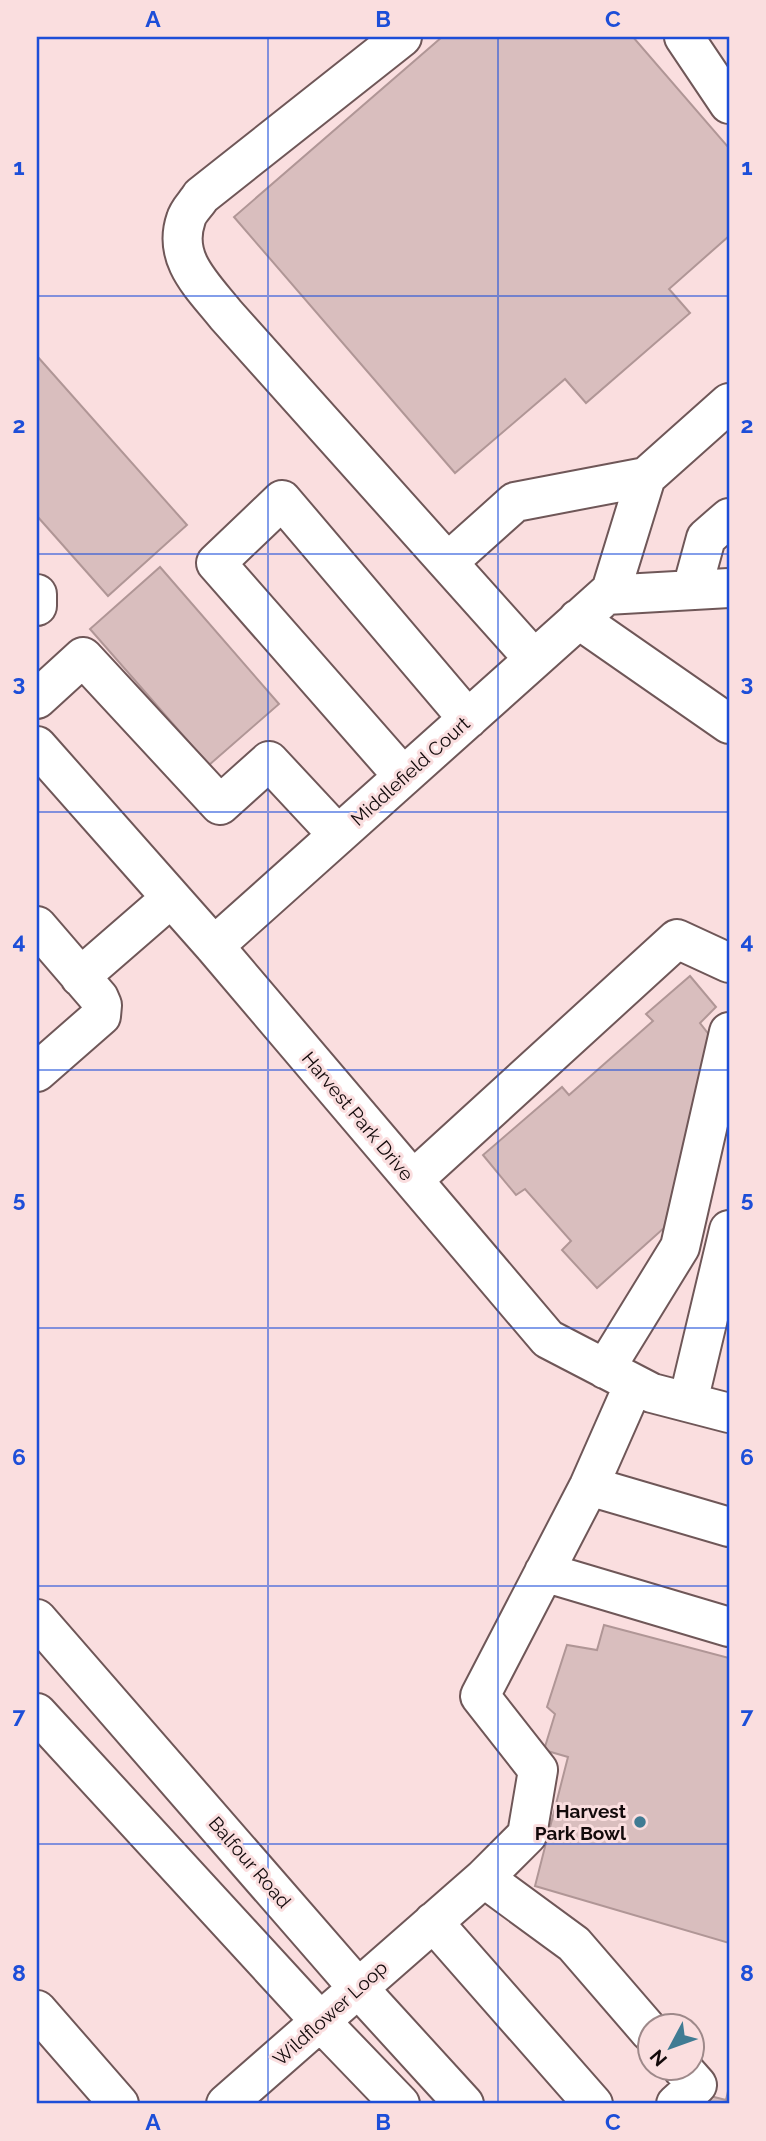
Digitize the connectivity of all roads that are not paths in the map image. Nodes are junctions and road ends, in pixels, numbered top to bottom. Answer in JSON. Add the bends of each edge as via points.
{"nodes":[{"id":1,"x":402,"y":37,"type":"edge"},
{"id":2,"x":684,"y":37,"type":"edge"},
{"id":3,"x":729,"y":104,"type":"edge"},
{"id":4,"x":729,"y":403,"type":"edge"},
{"id":5,"x":646,"y":477,"type":"junction"},
{"id":6,"x":729,"y":518,"type":"edge"},
{"id":7,"x":448,"y":562,"type":"junction"},
{"id":8,"x":711,"y":589,"type":"edge"},
{"id":9,"x":37,"y":594,"type":"edge"},
{"id":10,"x":598,"y":603,"type":"junction"},
{"id":11,"x":37,"y":606,"type":"edge"},
{"id":12,"x":534,"y":659,"type":"junction"},
{"id":13,"x":37,"y":699,"type":"edge"},
{"id":14,"x":468,"y":719,"type":"junction"},
{"id":15,"x":729,"y":724,"type":"edge"},
{"id":16,"x":37,"y":746,"type":"edge"},
{"id":17,"x":403,"y":776,"type":"junction"},
{"id":18,"x":338,"y":835,"type":"junction"},
{"id":19,"x":171,"y":898,"type":"junction"},
{"id":20,"x":37,"y":926,"type":"edge"},
{"id":21,"x":214,"y":946,"type":"junction"},
{"id":22,"x":729,"y":963,"type":"edge"},
{"id":23,"x":80,"y":977,"type":"junction"},
{"id":24,"x":729,"y":1032,"type":"edge"},
{"id":25,"x":37,"y":1072,"type":"edge"},
{"id":26,"x":413,"y":1180,"type":"junction"},
{"id":27,"x":729,"y":1230,"type":"edge"},
{"id":28,"x":620,"y":1376,"type":"junction"},
{"id":29,"x":688,"y":1402,"type":"junction"},
{"id":30,"x":729,"y":1413,"type":"edge"},
{"id":31,"x":589,"y":1486,"type":"junction"},
{"id":32,"x":729,"y":1527,"type":"edge"},
{"id":33,"x":544,"y":1572,"type":"junction"},
{"id":34,"x":37,"y":1619,"type":"edge"},
{"id":35,"x":729,"y":1627,"type":"edge"},
{"id":36,"x":37,"y":1713,"type":"edge"},
{"id":37,"x":484,"y":1878,"type":"junction"},
{"id":38,"x":433,"y":1922,"type":"junction"},
{"id":39,"x":359,"y":1989,"type":"junction"},
{"id":40,"x":37,"y":2010,"type":"edge"},
{"id":41,"x":636,"y":2016,"type":"edge"},
{"id":42,"x":321,"y":2022,"type":"junction"},
{"id":43,"x":694,"y":2082,"type":"edge"},
{"id":44,"x":119,"y":2104,"type":"edge"},
{"id":45,"x":226,"y":2104,"type":"edge"},
{"id":46,"x":400,"y":2104,"type":"edge"},
{"id":47,"x":464,"y":2104,"type":"edge"},
{"id":48,"x":593,"y":2104,"type":"edge"},
{"id":49,"x":676,"y":2104,"type":"edge"}],
"edges":[{"from":1,"to":7,"type":"street","via":[[201,196],[186,218],[183,243],[189,269],[226,315]]},
{"from":2,"to":3,"type":"street"},
{"from":4,"to":5,"type":"street"},
{"from":5,"to":7,"type":"street","via":[[515,502]]},
{"from":5,"to":10,"type":"street"},
{"from":6,"to":8,"type":"street","via":[[706,538]]},
{"from":7,"to":12,"type":"street"},
{"from":8,"to":10,"type":"street"},
{"from":9,"to":11,"type":"street"},
{"from":10,"to":12,"type":"street","name":"Middlefield Court"},
{"from":10,"to":15,"type":"street"},
{"from":12,"to":14,"type":"street","name":"Middlefield Court"},
{"from":13,"to":18,"type":"street","via":[[83,657],[220,805],[269,761]]},
{"from":14,"to":17,"type":"street","name":"Middlefield Court"},
{"from":14,"to":17,"type":"street","via":[[282,500],[216,563]]},
{"from":16,"to":19,"type":"street","name":"Harvest Park Drive"},
{"from":17,"to":18,"type":"street","name":"Middlefield Court"},
{"from":18,"to":21,"type":"street","name":"Middlefield Court"},
{"from":19,"to":21,"type":"street","name":"Harvest Park Drive"},
{"from":19,"to":23,"type":"street"},
{"from":20,"to":23,"type":"street"},
{"from":21,"to":26,"type":"street","name":"Harvest Park Drive"},
{"from":22,"to":26,"type":"street","via":[[677,939]]},
{"from":23,"to":25,"type":"street","via":[[99,999],[101,1016]]},
{"from":24,"to":28,"type":"street","via":[[680,1247]]},
{"from":26,"to":28,"type":"street","name":"Harvest Park Drive","via":[[548,1339]]},
{"from":27,"to":29,"type":"street"},
{"from":28,"to":29,"type":"street","name":"Harvest Park Drive","via":[[652,1393]]},
{"from":28,"to":31,"type":"street"},
{"from":29,"to":30,"type":"street","name":"Harvest Park Drive"},
{"from":31,"to":32,"type":"street"},
{"from":31,"to":33,"type":"street"},
{"from":33,"to":35,"type":"street"},
{"from":33,"to":37,"type":"street","name":"Wildflower Loop","via":[[480,1696],[538,1770],[527,1835]]},
{"from":34,"to":39,"type":"street","name":"Balfour Road"},
{"from":36,"to":42,"type":"street"},
{"from":37,"to":38,"type":"street","name":"Wildflower Loop"},
{"from":37,"to":41,"type":"street","via":[[574,1944]]},
{"from":38,"to":39,"type":"street","name":"Wildflower Loop"},
{"from":38,"to":48,"type":"street"},
{"from":39,"to":42,"type":"street","name":"Wildflower Loop"},
{"from":39,"to":47,"type":"street","name":"Balfour Road"},
{"from":40,"to":44,"type":"street"},
{"from":42,"to":45,"type":"street","name":"Wildflower Loop"},
{"from":42,"to":46,"type":"street"},
{"from":43,"to":49,"type":"street","via":[[697,2085]]}]}
